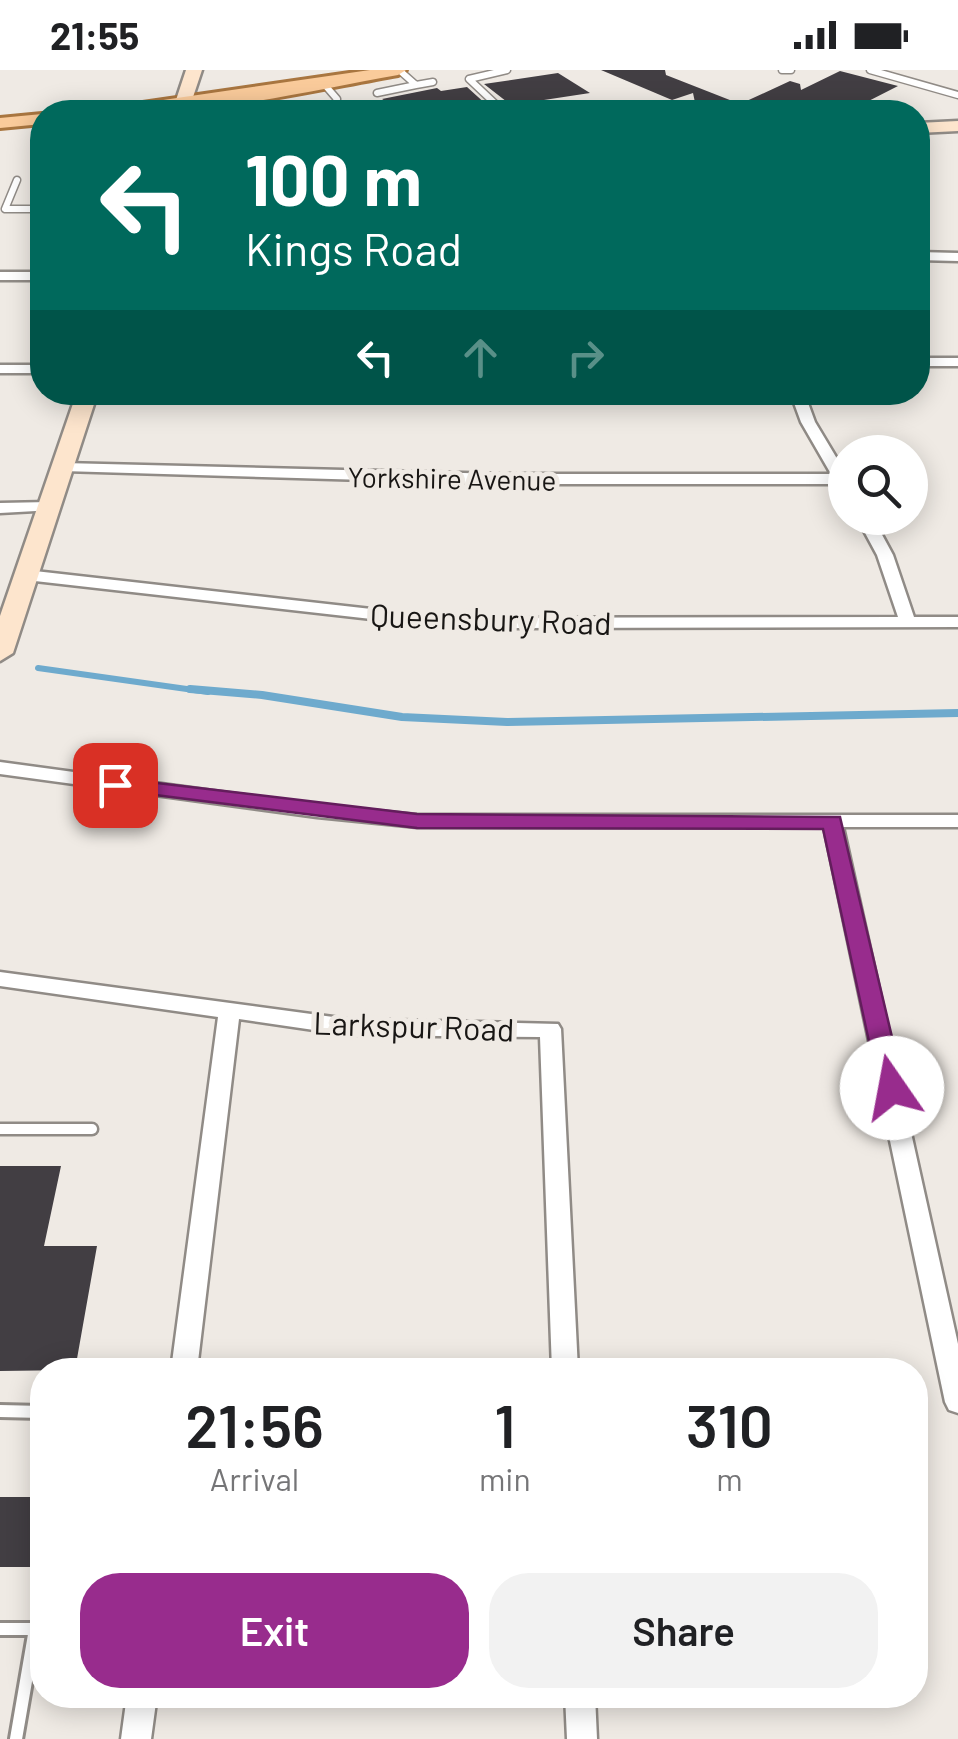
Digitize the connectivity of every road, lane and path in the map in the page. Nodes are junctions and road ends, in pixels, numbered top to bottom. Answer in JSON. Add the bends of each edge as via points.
{"nodes":[{"id":1,"x":194,"y":70,"type":"edge"},
{"id":2,"x":399,"y":70,"type":"edge"},
{"id":3,"x":508,"y":70,"type":"edge"},
{"id":4,"x":782,"y":70,"type":"edge"},
{"id":5,"x":791,"y":70,"type":"edge"},
{"id":6,"x":870,"y":70,"type":"edge"},
{"id":7,"x":433,"y":82,"type":"dead end"},
{"id":8,"x":324,"y":84,"type":"junction"},
{"id":9,"x":416,"y":85,"type":"junction"},
{"id":10,"x":377,"y":93,"type":"dead end"},
{"id":11,"x":958,"y":95,"type":"edge"},
{"id":12,"x":230,"y":99,"type":"joint"},
{"id":13,"x":184,"y":100,"type":"edge"},
{"id":14,"x":225,"y":100,"type":"edge"},
{"id":15,"x":337,"y":100,"type":"edge"},
{"id":16,"x":491,"y":100,"type":"edge"},
{"id":17,"x":30,"y":120,"type":"edge"},
{"id":18,"x":0,"y":122,"type":"edge"},
{"id":19,"x":958,"y":126,"type":"edge"},
{"id":20,"x":930,"y":127,"type":"edge"},
{"id":21,"x":0,"y":135,"type":"edge"},
{"id":22,"x":30,"y":135,"type":"edge"},
{"id":23,"x":17,"y":180,"type":"dead end"},
{"id":24,"x":30,"y":209,"type":"edge"},
{"id":25,"x":930,"y":256,"type":"edge"},
{"id":26,"x":958,"y":256,"type":"edge"},
{"id":27,"x":0,"y":276,"type":"edge"},
{"id":28,"x":30,"y":276,"type":"edge"},
{"id":29,"x":930,"y":362,"type":"edge"},
{"id":30,"x":958,"y":362,"type":"edge"},
{"id":31,"x":0,"y":369,"type":"edge"},
{"id":32,"x":30,"y":369,"type":"edge"},
{"id":33,"x":83,"y":405,"type":"edge"},
{"id":34,"x":802,"y":405,"type":"edge"},
{"id":35,"x":828,"y":457,"type":"edge"},
{"id":36,"x":62,"y":467,"type":"junction"},
{"id":37,"x":828,"y":482,"type":"edge"},
{"id":38,"x":0,"y":508,"type":"edge"},
{"id":39,"x":49,"y":508,"type":"junction"},
{"id":40,"x":874,"y":535,"type":"edge"},
{"id":41,"x":26,"y":575,"type":"junction"},
{"id":42,"x":958,"y":622,"type":"edge"},
{"id":43,"x":908,"y":623,"type":"junction"},
{"id":44,"x":0,"y":653,"type":"edge"},
{"id":45,"x":0,"y":768,"type":"edge"},
{"id":46,"x":958,"y":821,"type":"edge"},
{"id":47,"x":832,"y":822,"type":"junction"},
{"id":48,"x":0,"y":979,"type":"edge"},
{"id":49,"x":229,"y":1012,"type":"junction"},
{"id":50,"x":92,"y":1129,"type":"dead end"},
{"id":51,"x":0,"y":1130,"type":"edge"},
{"id":52,"x":186,"y":1358,"type":"edge"},
{"id":53,"x":564,"y":1358,"type":"edge"},
{"id":54,"x":958,"y":1402,"type":"edge"},
{"id":55,"x":0,"y":1412,"type":"edge"},
{"id":56,"x":30,"y":1412,"type":"edge"},
{"id":57,"x":0,"y":1629,"type":"edge"},
{"id":58,"x":30,"y":1629,"type":"edge"},
{"id":59,"x":30,"y":1672,"type":"edge"},
{"id":60,"x":140,"y":1708,"type":"edge"},
{"id":61,"x":581,"y":1708,"type":"edge"},
{"id":62,"x":16,"y":1739,"type":"edge"},
{"id":63,"x":136,"y":1739,"type":"edge"},
{"id":64,"x":582,"y":1739,"type":"edge"}],
"edges":[{"from":1,"to":13,"type":"main road"},
{"from":2,"to":8,"type":"main road"},
{"from":2,"to":9,"type":"lane"},
{"from":3,"to":16,"type":"lane","via":[[469,79]]},
{"from":4,"to":5,"type":"lane"},
{"from":6,"to":11,"type":"lane"},
{"from":7,"to":9,"type":"lane"},
{"from":8,"to":12,"type":"main road"},
{"from":8,"to":15,"type":"lane"},
{"from":9,"to":10,"type":"lane"},
{"from":12,"to":14,"type":"main road"},
{"from":17,"to":18,"type":"main road"},
{"from":19,"to":20,"type":"main road"},
{"from":21,"to":22,"type":"main road"},
{"from":23,"to":24,"type":"lane","via":[[5,209]]},
{"from":25,"to":26,"type":"street"},
{"from":27,"to":28,"type":"street"},
{"from":29,"to":30,"type":"street"},
{"from":31,"to":32,"type":"street"},
{"from":33,"to":36,"type":"main road"},
{"from":34,"to":35,"type":"street"},
{"from":36,"to":37,"type":"street","name":"Yorkshire Avenue"},
{"from":36,"to":39,"type":"main road"},
{"from":38,"to":39,"type":"street"},
{"from":39,"to":41,"type":"main road"},
{"from":40,"to":43,"type":"street"},
{"from":41,"to":43,"type":"street","name":"Queensbury Road","via":[[451,623]]},
{"from":41,"to":44,"type":"main road"},
{"from":42,"to":43,"type":"street","name":"Queensbury Road"},
{"from":45,"to":47,"type":"street","via":[[382,819]]},
{"from":46,"to":47,"type":"street"},
{"from":47,"to":54,"type":"street"},
{"from":48,"to":49,"type":"street","name":"Larkspur Road"},
{"from":49,"to":52,"type":"street"},
{"from":49,"to":53,"type":"street","name":"Larkspur Road","via":[[348,1027],[550,1029]]},
{"from":50,"to":51,"type":"lane"},
{"from":55,"to":56,"type":"lane"},
{"from":57,"to":58,"type":"lane"},
{"from":59,"to":62,"type":"lane"},
{"from":60,"to":63,"type":"street"},
{"from":61,"to":64,"type":"street"}]}
